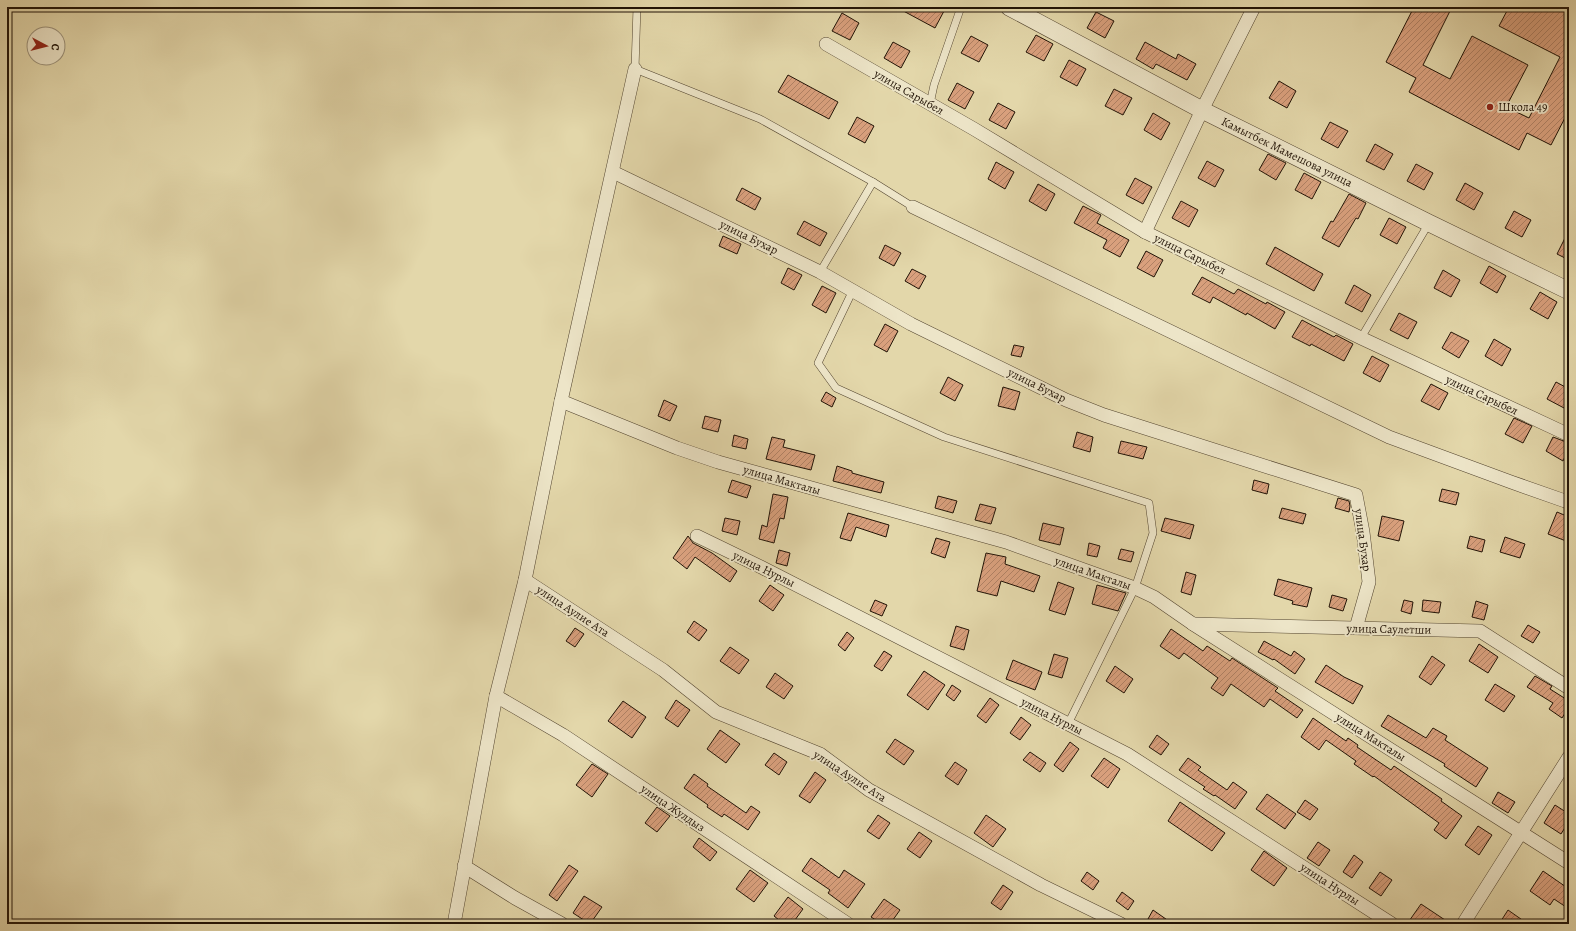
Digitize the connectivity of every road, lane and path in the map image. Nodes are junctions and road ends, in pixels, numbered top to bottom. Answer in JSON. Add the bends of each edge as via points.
{"nodes":[{"id":1,"x":636,"y":7,"type":"edge"},
{"id":2,"x":961,"y":7,"type":"edge"},
{"id":3,"x":1008,"y":7,"type":"edge"},
{"id":4,"x":1254,"y":7,"type":"edge"},
{"id":5,"x":826,"y":44,"type":"dead end"},
{"id":6,"x":635,"y":69,"type":"junction"},
{"id":7,"x":930,"y":104,"type":"junction"},
{"id":8,"x":1202,"y":110,"type":"junction"},
{"id":9,"x":613,"y":172,"type":"junction"},
{"id":10,"x":873,"y":182,"type":"junction"},
{"id":11,"x":913,"y":207,"type":"joint"},
{"id":12,"x":1429,"y":223,"type":"junction"},
{"id":13,"x":1145,"y":232,"type":"junction"},
{"id":14,"x":820,"y":272,"type":"junction"},
{"id":15,"x":853,"y":290,"type":"junction"},
{"id":16,"x":1569,"y":291,"type":"edge"},
{"id":17,"x":1361,"y":338,"type":"junction"},
{"id":18,"x":561,"y":401,"type":"junction"},
{"id":19,"x":1569,"y":435,"type":"edge"},
{"id":20,"x":1569,"y":504,"type":"edge"},
{"id":21,"x":697,"y":536,"type":"dead end"},
{"id":22,"x":525,"y":580,"type":"junction"},
{"id":23,"x":1135,"y":588,"type":"junction"},
{"id":24,"x":1193,"y":624,"type":"junction"},
{"id":25,"x":1356,"y":628,"type":"junction"},
{"id":26,"x":1569,"y":688,"type":"edge"},
{"id":27,"x":496,"y":696,"type":"junction"},
{"id":28,"x":1068,"y":724,"type":"junction"},
{"id":29,"x":1569,"y":757,"type":"edge"},
{"id":30,"x":1521,"y":832,"type":"junction"},
{"id":31,"x":1569,"y":863,"type":"edge"},
{"id":32,"x":464,"y":866,"type":"junction"},
{"id":33,"x":454,"y":924,"type":"edge"},
{"id":34,"x":562,"y":924,"type":"edge"},
{"id":35,"x":848,"y":924,"type":"edge"},
{"id":36,"x":1121,"y":924,"type":"edge"},
{"id":37,"x":1392,"y":924,"type":"edge"},
{"id":38,"x":1463,"y":924,"type":"edge"}],
"edges":[{"from":1,"to":6,"type":"lane"},
{"from":2,"to":7,"type":"lane"},
{"from":3,"to":8,"type":"street","name":"Камытбек Мамешова улица"},
{"from":4,"to":8,"type":"street"},
{"from":5,"to":7,"type":"street","name":"улица Сарыбел"},
{"from":6,"to":9,"type":"street"},
{"from":6,"to":10,"type":"lane","via":[[760,119]]},
{"from":7,"to":13,"type":"street","name":"улица Сарыбел"},
{"from":8,"to":12,"type":"street","name":"Камытбек Мамешова улица"},
{"from":8,"to":13,"type":"street"},
{"from":9,"to":14,"type":"street","name":"улица Бухар"},
{"from":9,"to":18,"type":"street"},
{"from":10,"to":11,"type":"lane"},
{"from":10,"to":14,"type":"lane"},
{"from":11,"to":20,"type":"street","via":[[1389,437],[1564,500]]},
{"from":12,"to":16,"type":"street","name":"Камытбек Мамешова улица"},
{"from":12,"to":17,"type":"lane"},
{"from":13,"to":17,"type":"street","name":"улица Сарыбел"},
{"from":14,"to":15,"type":"street","name":"улица Бухар"},
{"from":15,"to":23,"type":"lane","via":[[818,363],[836,388],[944,437],[1149,504],[1153,532]]},
{"from":15,"to":25,"type":"street","name":"улица Бухар","via":[[911,324],[1066,400],[1104,415],[1356,494],[1369,582]]},
{"from":17,"to":19,"type":"street","name":"улица Сарыбел"},
{"from":18,"to":22,"type":"street"},
{"from":18,"to":23,"type":"street","name":"улица Макталы","via":[[718,462],[1006,542]]},
{"from":21,"to":28,"type":"street","name":"улица Нурлы","via":[[761,566]]},
{"from":22,"to":27,"type":"street"},
{"from":22,"to":36,"type":"street","name":"улица Аулие Ата","via":[[663,670],[716,712],[820,754],[869,790],[1041,885]]},
{"from":23,"to":24,"type":"street","name":"улица Макталы","via":[[1154,597]]},
{"from":23,"to":28,"type":"lane"},
{"from":24,"to":25,"type":"street","name":"улица Саулетши"},
{"from":24,"to":30,"type":"street","name":"улица Макталы"},
{"from":25,"to":26,"type":"street","name":"улица Саулетши","via":[[1480,631]]},
{"from":27,"to":32,"type":"street"},
{"from":27,"to":35,"type":"street","name":"улица Жулдыз","via":[[563,735]]},
{"from":28,"to":37,"type":"street","name":"улица Нурлы","via":[[1127,754]]},
{"from":29,"to":30,"type":"street"},
{"from":30,"to":31,"type":"street","name":"улица Макталы"},
{"from":30,"to":38,"type":"street"},
{"from":32,"to":33,"type":"street"},
{"from":32,"to":34,"type":"street"}]}
